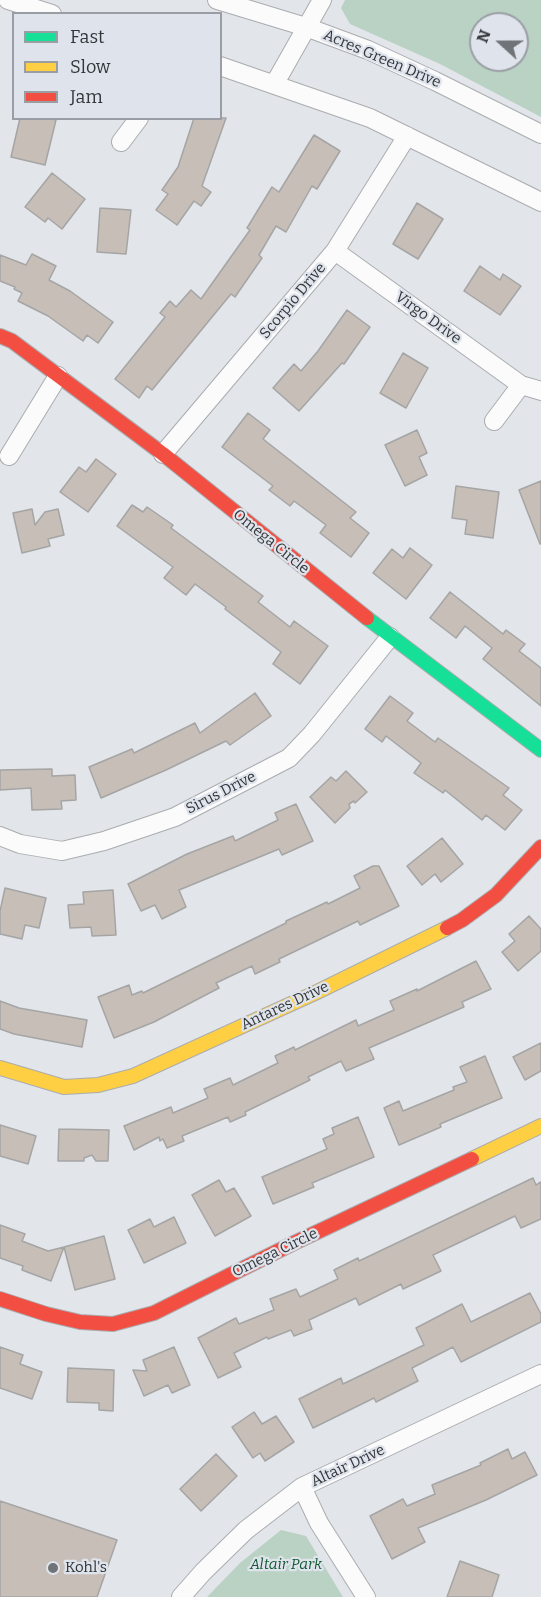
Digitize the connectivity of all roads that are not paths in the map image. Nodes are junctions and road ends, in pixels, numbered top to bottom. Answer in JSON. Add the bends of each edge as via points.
{"nodes":[{"id":1,"x":8,"y":0,"type":"edge"},
{"id":2,"x":217,"y":0,"type":"edge"},
{"id":3,"x":322,"y":0,"type":"edge"},
{"id":4,"x":46,"y":12,"type":"edge"},
{"id":5,"x":306,"y":27,"type":"junction"},
{"id":6,"x":222,"y":67,"type":"edge"},
{"id":7,"x":275,"y":83,"type":"junction"},
{"id":8,"x":138,"y":120,"type":"edge"},
{"id":9,"x":541,"y":134,"type":"edge"},
{"id":10,"x":407,"y":136,"type":"junction"},
{"id":11,"x":121,"y":142,"type":"dead end"},
{"id":12,"x":541,"y":202,"type":"edge"},
{"id":13,"x":335,"y":251,"type":"junction"},
{"id":14,"x":0,"y":336,"type":"edge"},
{"id":15,"x":58,"y":376,"type":"junction"},
{"id":16,"x":521,"y":385,"type":"junction"},
{"id":17,"x":541,"y":391,"type":"edge"},
{"id":18,"x":494,"y":421,"type":"dead end"},
{"id":19,"x":163,"y":454,"type":"junction"},
{"id":20,"x":9,"y":456,"type":"dead end"},
{"id":21,"x":390,"y":637,"type":"junction"},
{"id":22,"x":541,"y":750,"type":"edge"},
{"id":23,"x":0,"y":836,"type":"edge"},
{"id":24,"x":541,"y":847,"type":"edge"},
{"id":25,"x":0,"y":1068,"type":"edge"},
{"id":26,"x":541,"y":1126,"type":"edge"},
{"id":27,"x":0,"y":1299,"type":"edge"},
{"id":28,"x":541,"y":1374,"type":"edge"},
{"id":29,"x":302,"y":1487,"type":"junction"},
{"id":30,"x":181,"y":1597,"type":"edge"},
{"id":31,"x":366,"y":1597,"type":"edge"}],
"edges":[{"from":1,"to":4,"type":"street"},
{"from":2,"to":5,"type":"street","name":"Acres Green Drive"},
{"from":3,"to":5,"type":"street"},
{"from":5,"to":7,"type":"street"},
{"from":5,"to":9,"type":"street","name":"Acres Green Drive","via":[[368,50]]},
{"from":6,"to":7,"type":"street"},
{"from":7,"to":10,"type":"street"},
{"from":8,"to":11,"type":"street"},
{"from":10,"to":12,"type":"street"},
{"from":10,"to":13,"type":"street","name":"Scorpio Drive"},
{"from":13,"to":16,"type":"street","name":"Virgo Drive"},
{"from":13,"to":19,"type":"street","name":"Scorpio Drive"},
{"from":14,"to":15,"type":"street","name":"Omega Circle"},
{"from":15,"to":19,"type":"street","name":"Omega Circle"},
{"from":15,"to":20,"type":"street"},
{"from":16,"to":17,"type":"street","name":"Virgo Drive"},
{"from":16,"to":18,"type":"street"},
{"from":19,"to":21,"type":"street","name":"Omega Circle"},
{"from":21,"to":22,"type":"street","name":"Omega Circle"},
{"from":21,"to":23,"type":"street","name":"Sirus Drive","via":[[312,734],[279,764],[175,816],[104,841],[62,851],[20,844]]},
{"from":24,"to":25,"type":"street","name":"Antares Drive","via":[[496,895],[462,920],[133,1076],[98,1085],[64,1087]]},
{"from":26,"to":27,"type":"street","name":"Omega Circle","via":[[154,1313],[113,1324],[80,1322]]},
{"from":28,"to":29,"type":"street","name":"Altair Drive"},
{"from":29,"to":30,"type":"street","name":"Altair Drive","via":[[246,1530]]},
{"from":29,"to":31,"type":"street"}]}
